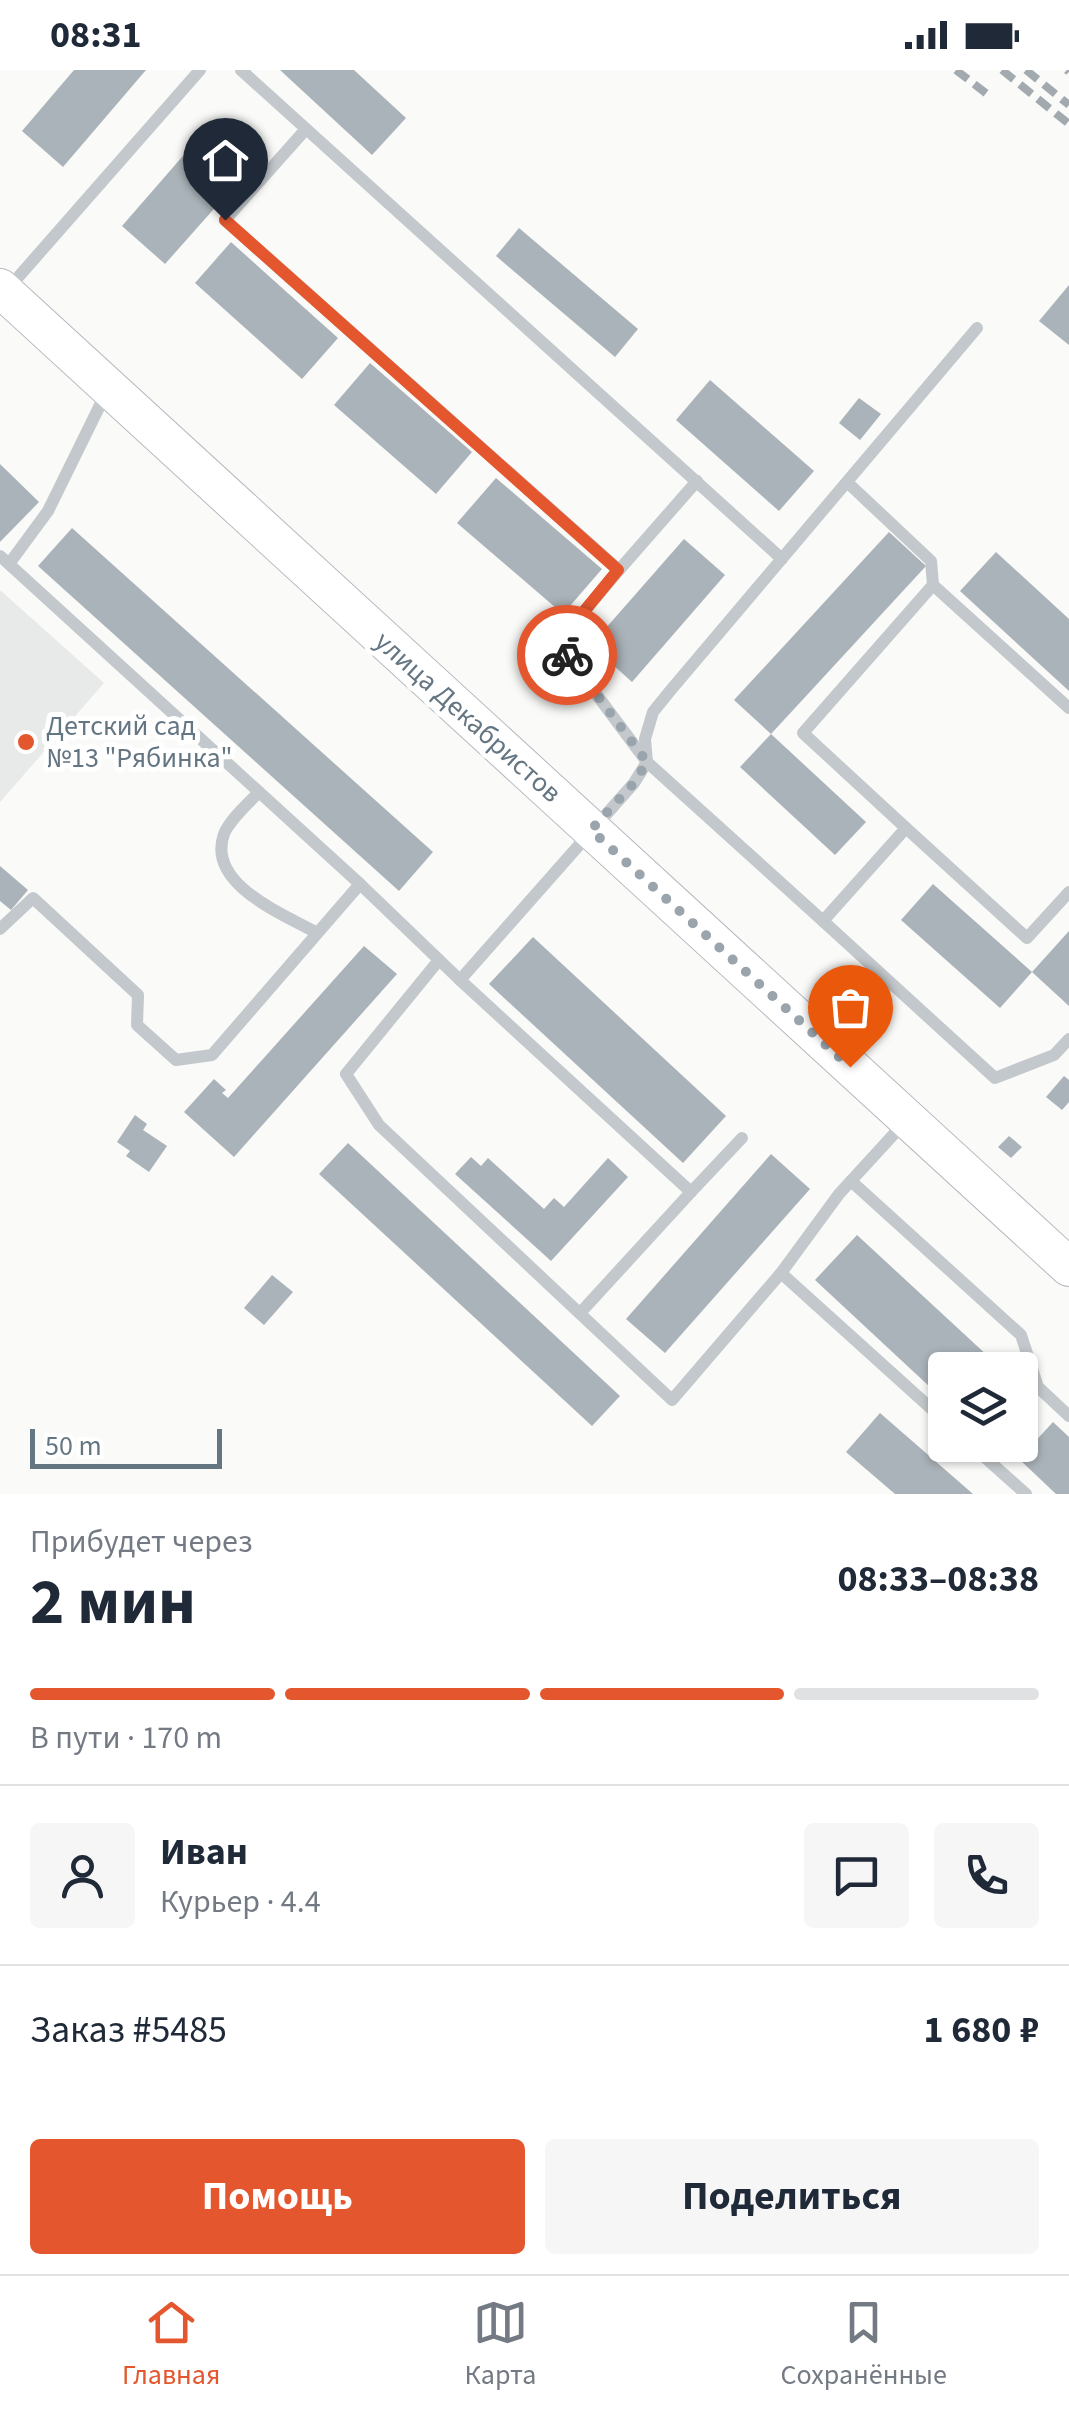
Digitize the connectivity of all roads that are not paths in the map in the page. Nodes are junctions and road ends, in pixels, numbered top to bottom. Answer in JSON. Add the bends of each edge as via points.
{"nodes":[{"id":1,"x":200,"y":70,"type":"edge"},
{"id":2,"x":241,"y":70,"type":"edge"},
{"id":3,"x":306,"y":128,"type":"junction"},
{"id":4,"x":2,"y":290,"type":"edge"},
{"id":5,"x":977,"y":328,"type":"dead end"},
{"id":6,"x":108,"y":388,"type":"junction"},
{"id":7,"x":697,"y":481,"type":"junction"},
{"id":8,"x":848,"y":483,"type":"junction"},
{"id":9,"x":782,"y":558,"type":"junction"},
{"id":10,"x":5,"y":560,"type":"edge"},
{"id":11,"x":618,"y":570,"type":"junction"},
{"id":12,"x":933,"y":584,"type":"junction"},
{"id":13,"x":1069,"y":708,"type":"edge"},
{"id":14,"x":647,"y":762,"type":"junction"},
{"id":15,"x":259,"y":792,"type":"junction"},
{"id":16,"x":906,"y":828,"type":"junction"},
{"id":17,"x":591,"y":830,"type":"junction"},
{"id":18,"x":360,"y":884,"type":"junction"},
{"id":19,"x":1069,"y":892,"type":"edge"},
{"id":20,"x":823,"y":921,"type":"junction"},
{"id":21,"x":0,"y":929,"type":"edge"},
{"id":22,"x":317,"y":933,"type":"junction"},
{"id":23,"x":439,"y":960,"type":"junction"},
{"id":24,"x":460,"y":980,"type":"junction"},
{"id":25,"x":1069,"y":1039,"type":"edge"},
{"id":26,"x":907,"y":1120,"type":"junction"},
{"id":27,"x":742,"y":1138,"type":"dead end"},
{"id":28,"x":851,"y":1181,"type":"junction"},
{"id":29,"x":691,"y":1192,"type":"junction"},
{"id":30,"x":1069,"y":1267,"type":"edge"},
{"id":31,"x":781,"y":1273,"type":"junction"},
{"id":32,"x":581,"y":1312,"type":"junction"},
{"id":33,"x":1026,"y":1352,"type":"edge"},
{"id":34,"x":1038,"y":1387,"type":"edge"},
{"id":35,"x":928,"y":1406,"type":"edge"},
{"id":36,"x":1069,"y":1416,"type":"edge"},
{"id":37,"x":993,"y":1462,"type":"edge"},
{"id":38,"x":1026,"y":1494,"type":"edge"}],
"edges":[{"from":1,"to":4,"type":"lane"},
{"from":2,"to":3,"type":"lane"},
{"from":3,"to":7,"type":"lane"},
{"from":3,"to":11,"type":"lane","via":[[225,220]]},
{"from":4,"to":6,"type":"main road","name":"улица Декабристов"},
{"from":5,"to":8,"type":"lane"},
{"from":6,"to":10,"type":"lane","via":[[48,511]]},
{"from":6,"to":17,"type":"main road","name":"улица Декабристов"},
{"from":7,"to":9,"type":"lane"},
{"from":7,"to":11,"type":"lane"},
{"from":8,"to":9,"type":"lane"},
{"from":8,"to":12,"type":"lane","via":[[932,561]]},
{"from":9,"to":14,"type":"lane","via":[[653,712]]},
{"from":10,"to":15,"type":"lane"},
{"from":11,"to":14,"type":"lane","via":[[558,643]]},
{"from":12,"to":13,"type":"lane"},
{"from":12,"to":16,"type":"lane","via":[[802,733]]},
{"from":14,"to":17,"type":"lane"},
{"from":14,"to":20,"type":"lane"},
{"from":15,"to":18,"type":"lane"},
{"from":15,"to":22,"type":"lane","via":[[225,830],[224,868],[257,901]]},
{"from":16,"to":19,"type":"lane","via":[[1027,938]]},
{"from":16,"to":20,"type":"lane"},
{"from":17,"to":24,"type":"lane"},
{"from":17,"to":26,"type":"main road","name":"улица Декабристов"},
{"from":18,"to":22,"type":"lane"},
{"from":18,"to":23,"type":"lane"},
{"from":20,"to":25,"type":"lane","via":[[996,1078],[1054,1055]]},
{"from":21,"to":22,"type":"lane","via":[[33,898],[138,995],[137,1025],[176,1060],[212,1055]]},
{"from":23,"to":24,"type":"lane"},
{"from":23,"to":32,"type":"lane","via":[[346,1074],[379,1125]]},
{"from":24,"to":29,"type":"lane"},
{"from":26,"to":28,"type":"lane"},
{"from":26,"to":30,"type":"main road","name":"улица Декабристов"},
{"from":27,"to":29,"type":"lane"},
{"from":28,"to":31,"type":"lane"},
{"from":28,"to":33,"type":"lane","via":[[1021,1336]]},
{"from":29,"to":32,"type":"lane"},
{"from":31,"to":32,"type":"lane","via":[[672,1400]]},
{"from":31,"to":35,"type":"lane"},
{"from":34,"to":36,"type":"lane"},
{"from":37,"to":38,"type":"lane"}]}
